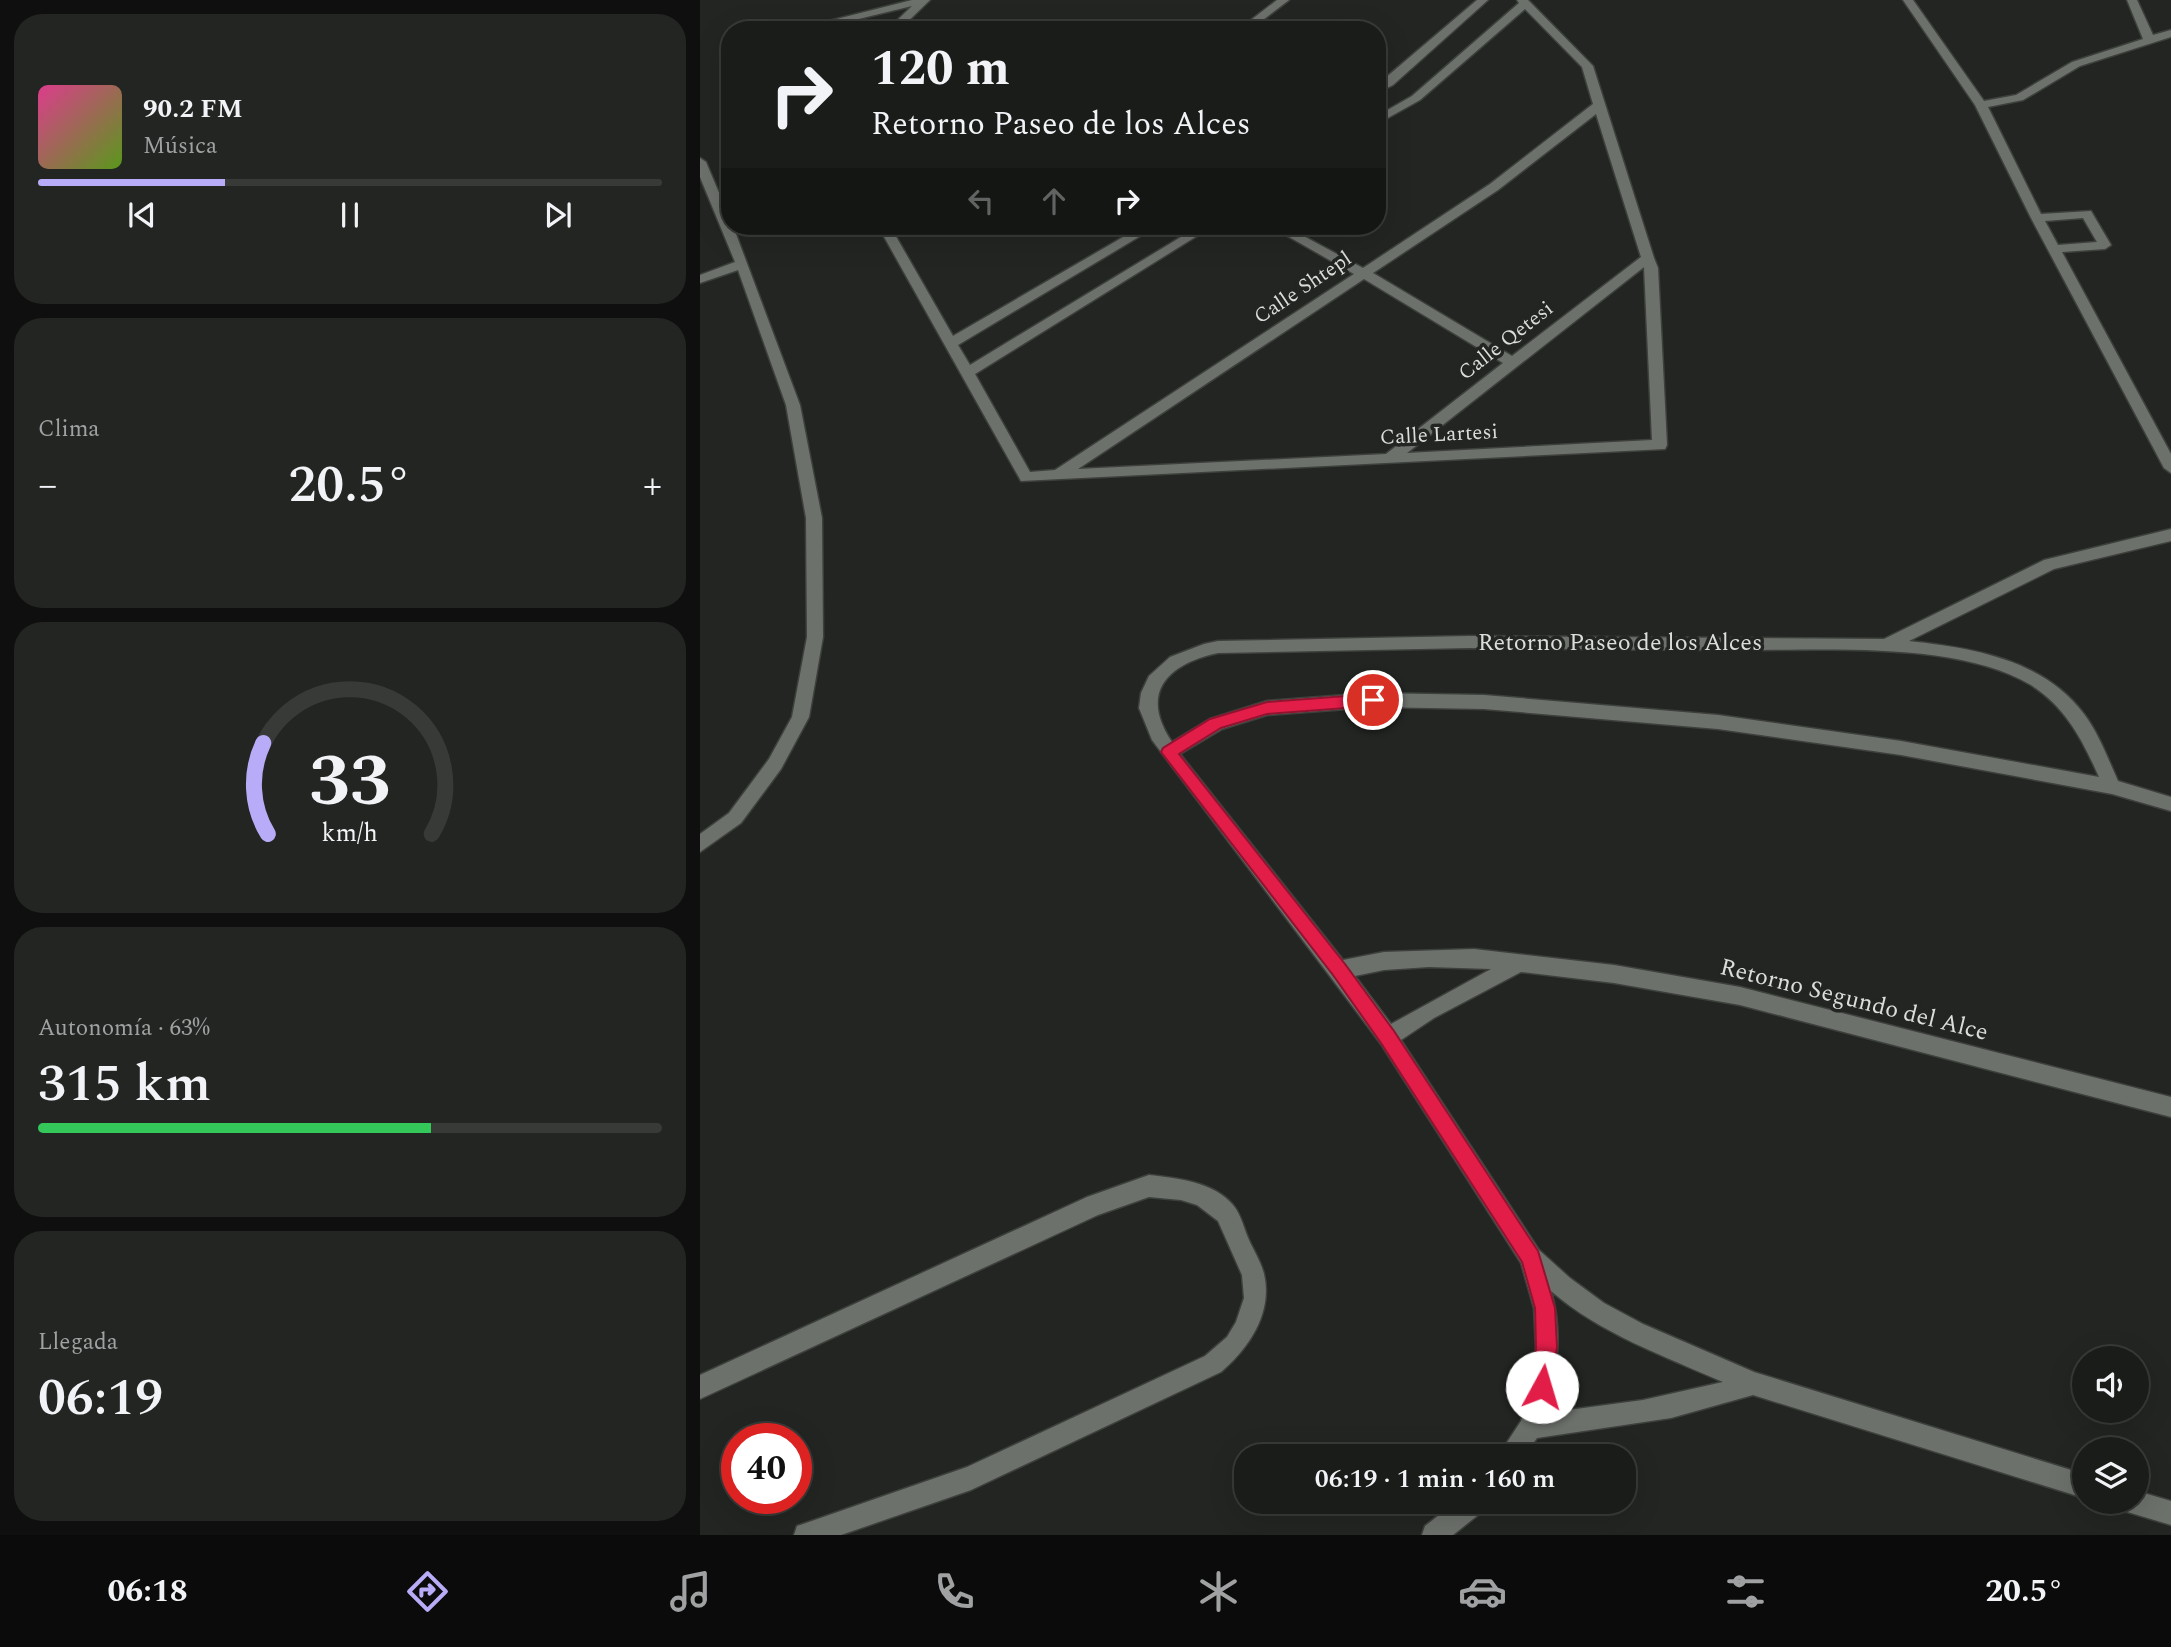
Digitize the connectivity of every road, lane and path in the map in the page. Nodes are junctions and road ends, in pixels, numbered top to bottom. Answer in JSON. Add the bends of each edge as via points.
{"nodes":[{"id":1,"x":925,"y":0,"type":"edge"},
{"id":2,"x":1284,"y":0,"type":"edge"},
{"id":3,"x":1483,"y":0,"type":"edge"},
{"id":4,"x":1908,"y":0,"type":"edge"},
{"id":5,"x":2132,"y":0,"type":"edge"},
{"id":6,"x":1523,"y":1,"type":"edge"},
{"id":7,"x":836,"y":21,"type":"edge"},
{"id":8,"x":902,"y":21,"type":"edge"},
{"id":9,"x":1255,"y":21,"type":"edge"},
{"id":10,"x":2171,"y":33,"type":"edge"},
{"id":11,"x":2149,"y":40,"type":"junction"},
{"id":12,"x":1386,"y":85,"type":"edge"},
{"id":13,"x":1600,"y":105,"type":"junction"},
{"id":14,"x":1981,"y":105,"type":"junction"},
{"id":15,"x":1386,"y":116,"type":"edge"},
{"id":16,"x":700,"y":162,"type":"edge"},
{"id":17,"x":721,"y":213,"type":"edge"},
{"id":18,"x":2037,"y":218,"type":"junction"},
{"id":19,"x":730,"y":235,"type":"edge"},
{"id":20,"x":891,"y":235,"type":"edge"},
{"id":21,"x":1136,"y":235,"type":"edge"},
{"id":22,"x":1192,"y":235,"type":"edge"},
{"id":23,"x":1293,"y":235,"type":"edge"},
{"id":24,"x":2054,"y":249,"type":"junction"},
{"id":25,"x":1648,"y":258,"type":"junction"},
{"id":26,"x":742,"y":264,"type":"junction"},
{"id":27,"x":1363,"y":273,"type":"junction"},
{"id":28,"x":700,"y":279,"type":"edge"},
{"id":29,"x":951,"y":343,"type":"junction"},
{"id":30,"x":1511,"y":362,"type":"junction"},
{"id":31,"x":967,"y":373,"type":"junction"},
{"id":32,"x":1390,"y":458,"type":"junction"},
{"id":33,"x":2171,"y":468,"type":"edge"},
{"id":34,"x":1059,"y":475,"type":"junction"},
{"id":35,"x":2171,"y":535,"type":"edge"},
{"id":36,"x":1886,"y":645,"type":"junction"},
{"id":37,"x":1169,"y":752,"type":"junction"},
{"id":38,"x":2112,"y":787,"type":"junction"},
{"id":39,"x":2171,"y":804,"type":"edge"},
{"id":40,"x":700,"y":844,"type":"edge"},
{"id":41,"x":1520,"y":963,"type":"junction"},
{"id":42,"x":1339,"y":970,"type":"junction"},
{"id":43,"x":1388,"y":1037,"type":"junction"},
{"id":44,"x":2171,"y":1107,"type":"edge"},
{"id":45,"x":1531,"y":1258,"type":"junction"},
{"id":46,"x":1753,"y":1383,"type":"junction"},
{"id":47,"x":700,"y":1387,"type":"edge"},
{"id":48,"x":1531,"y":1427,"type":"junction"},
{"id":49,"x":1519,"y":1444,"type":"edge"},
{"id":50,"x":2072,"y":1482,"type":"edge"},
{"id":51,"x":2149,"y":1507,"type":"edge"},
{"id":52,"x":2171,"y":1513,"type":"edge"},
{"id":53,"x":1463,"y":1514,"type":"edge"},
{"id":54,"x":806,"y":1535,"type":"edge"},
{"id":55,"x":1434,"y":1535,"type":"edge"}],
"edges":[{"from":1,"to":7,"type":"street"},
{"from":1,"to":8,"type":"street"},
{"from":2,"to":9,"type":"street"},
{"from":3,"to":12,"type":"street"},
{"from":4,"to":14,"type":"street"},
{"from":5,"to":11,"type":"street"},
{"from":6,"to":13,"type":"street","name":"Calle Lartesi","via":[[1587,65]]},
{"from":6,"to":15,"type":"street","via":[[1416,98]]},
{"from":10,"to":11,"type":"street"},
{"from":11,"to":14,"type":"street","via":[[2076,64],[2019,98]]},
{"from":13,"to":25,"type":"street","name":"Calle Lartesi"},
{"from":13,"to":27,"type":"street","name":"Calle Shtepl","via":[[1494,187]]},
{"from":14,"to":18,"type":"street"},
{"from":16,"to":17,"type":"street"},
{"from":18,"to":24,"type":"street"},
{"from":18,"to":24,"type":"street","via":[[2087,214],[2105,245]]},
{"from":19,"to":26,"type":"street"},
{"from":20,"to":29,"type":"street","name":"Calle Lartesi"},
{"from":21,"to":29,"type":"street"},
{"from":22,"to":31,"type":"street"},
{"from":23,"to":27,"type":"street"},
{"from":24,"to":33,"type":"street"},
{"from":25,"to":30,"type":"street","name":"Calle Qetesi"},
{"from":25,"to":32,"type":"street","name":"Calle Lartesi","via":[[1660,445]]},
{"from":26,"to":28,"type":"street"},
{"from":26,"to":40,"type":"street","via":[[793,405],[814,518],[815,637],[800,717],[775,764],[735,818]]},
{"from":27,"to":30,"type":"street"},
{"from":27,"to":34,"type":"street","name":"Calle Shtepl"},
{"from":29,"to":31,"type":"street","name":"Calle Lartesi"},
{"from":30,"to":32,"type":"street","name":"Calle Qetesi"},
{"from":31,"to":34,"type":"street","name":"Calle Lartesi","via":[[1026,477]]},
{"from":32,"to":34,"type":"street","name":"Calle Lartesi"},
{"from":35,"to":36,"type":"street","via":[[2050,564]]},
{"from":36,"to":37,"type":"street","name":"Retorno Paseo de los Alces","via":[[1469,642],[1196,650],[1169,663],[1152,684],[1147,704],[1152,724]]},
{"from":36,"to":38,"type":"street","name":"Retorno Paseo de los Alces","via":[[1948,652],[2020,670],[2047,687],[2076,716]]},
{"from":37,"to":38,"type":"street","via":[[1216,724],[1267,708],[1373,700],[1484,702],[1718,722],[1901,748]]},
{"from":37,"to":42,"type":"street","name":"Retorno Paseo de los Alces"},
{"from":38,"to":39,"type":"street"},
{"from":41,"to":42,"type":"street","name":"Retorno Segundo del Alce","via":[[1429,958]]},
{"from":41,"to":43,"type":"street"},
{"from":41,"to":44,"type":"street","name":"Retorno Segundo del Alce","via":[[1740,996]]},
{"from":42,"to":43,"type":"street","name":"Retorno Paseo de los Alces"},
{"from":43,"to":45,"type":"street","name":"Retorno Paseo de los Alces"},
{"from":45,"to":46,"type":"street","via":[[1596,1311]]},
{"from":45,"to":48,"type":"street","name":"Retorno Paseo de los Alces","via":[[1545,1308],[1547,1347]]},
{"from":46,"to":48,"type":"street","via":[[1664,1410]]},
{"from":46,"to":50,"type":"street"},
{"from":47,"to":54,"type":"street","via":[[1095,1205],[1149,1186],[1181,1189],[1226,1213],[1252,1275],[1255,1298],[1241,1336],[1213,1364],[971,1478]]},
{"from":48,"to":49,"type":"street","name":"Retorno Paseo de los Alces"},
{"from":51,"to":52,"type":"street"},
{"from":53,"to":55,"type":"street"}]}
